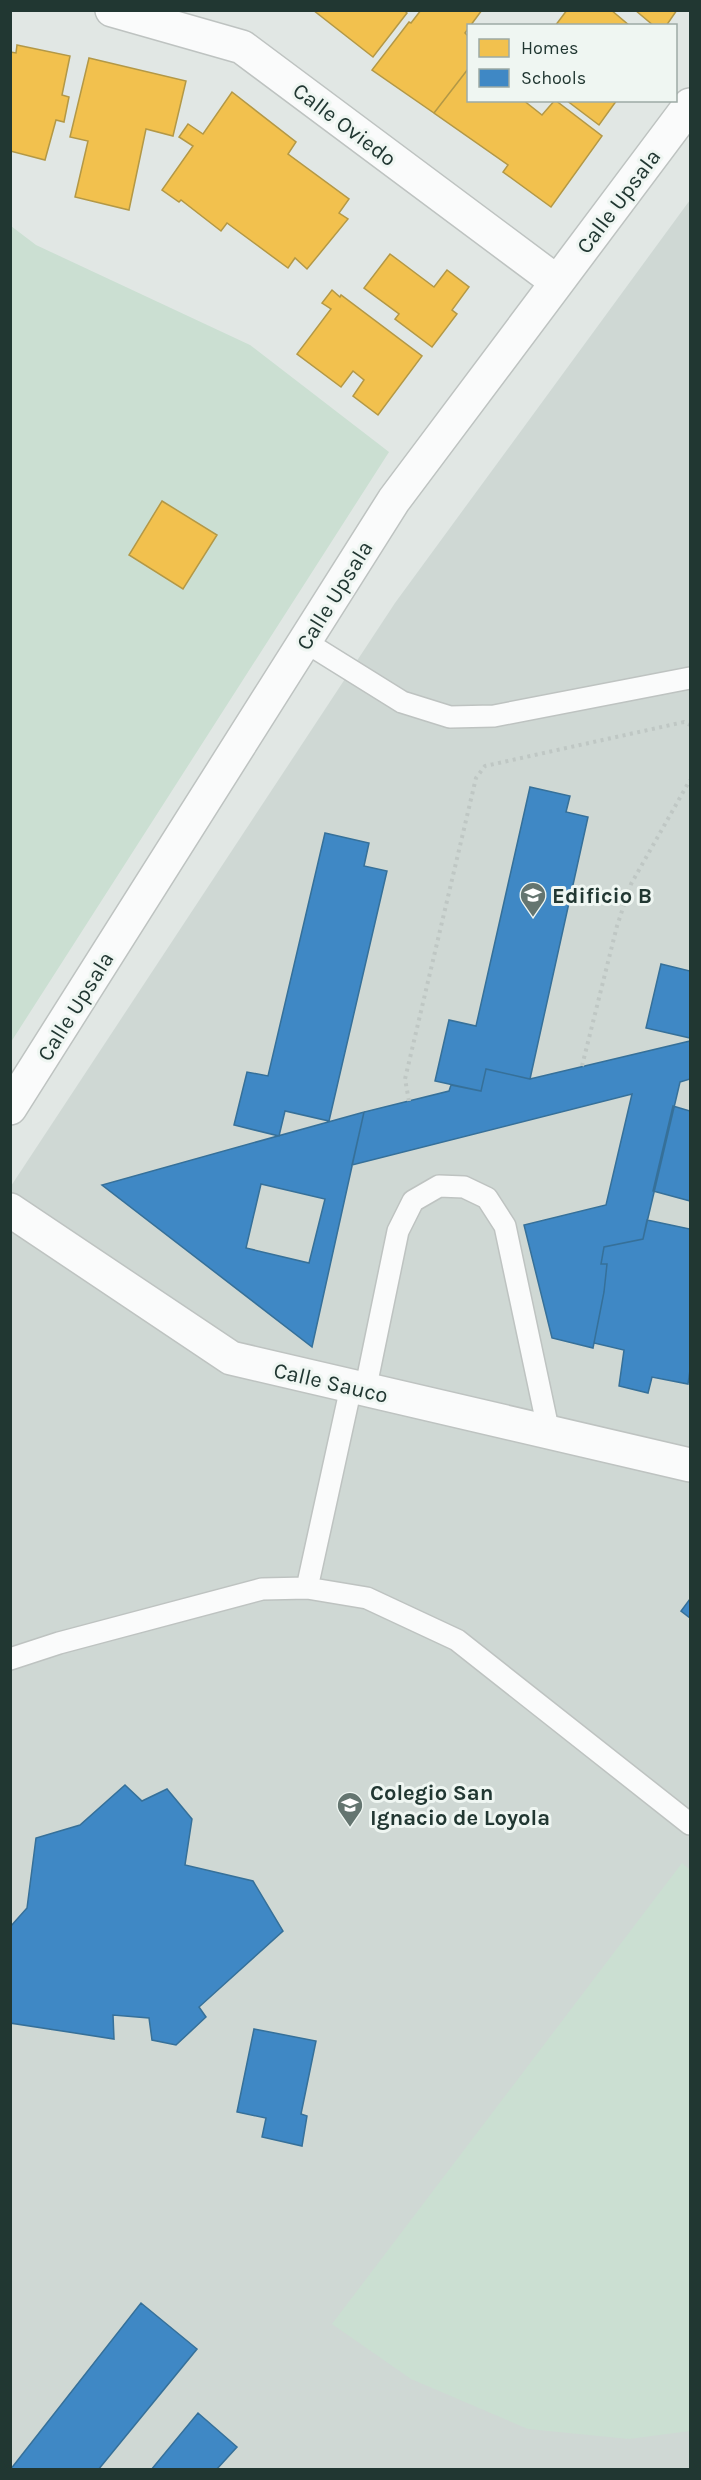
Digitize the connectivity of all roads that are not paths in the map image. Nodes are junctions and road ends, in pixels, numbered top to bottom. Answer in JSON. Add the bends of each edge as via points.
{"nodes":[{"id":1,"x":112,"y":10,"type":"edge"},
{"id":2,"x":690,"y":105,"type":"edge"},
{"id":3,"x":556,"y":282,"type":"junction"},
{"id":4,"x":304,"y":641,"type":"junction"},
{"id":5,"x":690,"y":678,"type":"edge"},
{"id":6,"x":10,"y":1108,"type":"edge"},
{"id":7,"x":10,"y":1210,"type":"edge"},
{"id":8,"x":358,"y":1389,"type":"junction"},
{"id":9,"x":549,"y":1433,"type":"junction"},
{"id":10,"x":690,"y":1465,"type":"edge"},
{"id":11,"x":307,"y":1588,"type":"junction"},
{"id":12,"x":10,"y":1659,"type":"edge"},
{"id":13,"x":690,"y":1824,"type":"edge"}],
"edges":[{"from":1,"to":3,"type":"street","name":"Calle Oviedo","via":[[242,47]]},
{"from":2,"to":3,"type":"street","name":"Calle Upsala"},
{"from":3,"to":4,"type":"street","name":"Calle Upsala","via":[[394,500]]},
{"from":4,"to":5,"type":"lane","via":[[402,702],[450,717],[494,716]]},
{"from":4,"to":6,"type":"street","name":"Calle Upsala"},
{"from":7,"to":8,"type":"street","name":"Calle Sauco","via":[[231,1358]]},
{"from":8,"to":9,"type":"street","name":"Calle Sauco"},
{"from":8,"to":9,"type":"lane","via":[[398,1231],[413,1201],[439,1186],[464,1187],[487,1198],[505,1226]]},
{"from":8,"to":11,"type":"lane"},
{"from":9,"to":10,"type":"street","name":"Calle Sauco"},
{"from":11,"to":12,"type":"lane","via":[[262,1589],[58,1642]]},
{"from":11,"to":13,"type":"lane","via":[[367,1598],[457,1640]]}]}
